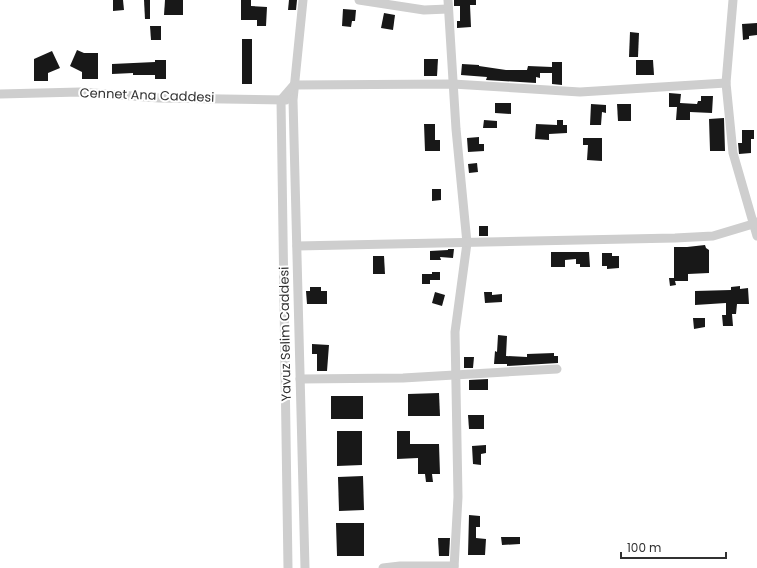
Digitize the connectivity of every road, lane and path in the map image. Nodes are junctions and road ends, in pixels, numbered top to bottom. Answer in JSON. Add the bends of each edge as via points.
{"nodes":[{"id":1,"x":303,"y":0,"type":"edge"},
{"id":2,"x":359,"y":0,"type":"edge"},
{"id":3,"x":733,"y":0,"type":"edge"},
{"id":4,"x":448,"y":5,"type":"edge"},
{"id":5,"x":726,"y":83,"type":"junction"},
{"id":6,"x":453,"y":84,"type":"junction"},
{"id":7,"x":294,"y":85,"type":"junction"},
{"id":8,"x":0,"y":94,"type":"edge"},
{"id":9,"x":281,"y":100,"type":"junction"},
{"id":10,"x":294,"y":100,"type":"junction"},
{"id":11,"x":755,"y":223,"type":"edge"},
{"id":12,"x":757,"y":236,"type":"edge"},
{"id":13,"x":467,"y":243,"type":"junction"},
{"id":14,"x":297,"y":246,"type":"junction"},
{"id":15,"x":557,"y":369,"type":"dead end"},
{"id":16,"x":456,"y":375,"type":"junction"},
{"id":17,"x":300,"y":379,"type":"junction"},
{"id":18,"x":454,"y":567,"type":"edge"},
{"id":19,"x":288,"y":568,"type":"edge"},
{"id":20,"x":305,"y":568,"type":"edge"},
{"id":21,"x":383,"y":568,"type":"edge"}],
"edges":[{"from":1,"to":7,"type":"street","name":"Yavuz Selim Caddesi"},
{"from":2,"to":4,"type":"street","via":[[424,10]]},
{"from":3,"to":5,"type":"street"},
{"from":4,"to":6,"type":"street"},
{"from":5,"to":6,"type":"street","via":[[580,92]]},
{"from":5,"to":11,"type":"street","via":[[733,153]]},
{"from":6,"to":7,"type":"street"},
{"from":6,"to":13,"type":"street"},
{"from":7,"to":9,"type":"street"},
{"from":7,"to":10,"type":"street","name":"Yavuz Selim Caddesi"},
{"from":8,"to":9,"type":"street","name":"Cennet Ana Caddesi","via":[[80,92],[159,98]]},
{"from":9,"to":10,"type":"street","name":"Cennet Ana Caddesi"},
{"from":9,"to":19,"type":"street","name":"Yavuz Selim Caddesi"},
{"from":10,"to":14,"type":"street","name":"Yavuz Selim Caddesi"},
{"from":11,"to":12,"type":"street"},
{"from":11,"to":13,"type":"street","via":[[714,236]]},
{"from":13,"to":14,"type":"street"},
{"from":13,"to":16,"type":"street","via":[[455,332]]},
{"from":14,"to":17,"type":"street","name":"Yavuz Selim Caddesi"},
{"from":15,"to":16,"type":"street"},
{"from":16,"to":17,"type":"street"},
{"from":16,"to":18,"type":"street","via":[[458,497]]},
{"from":17,"to":20,"type":"street","name":"Yavuz Selim Caddesi"},
{"from":18,"to":21,"type":"street"}]}
